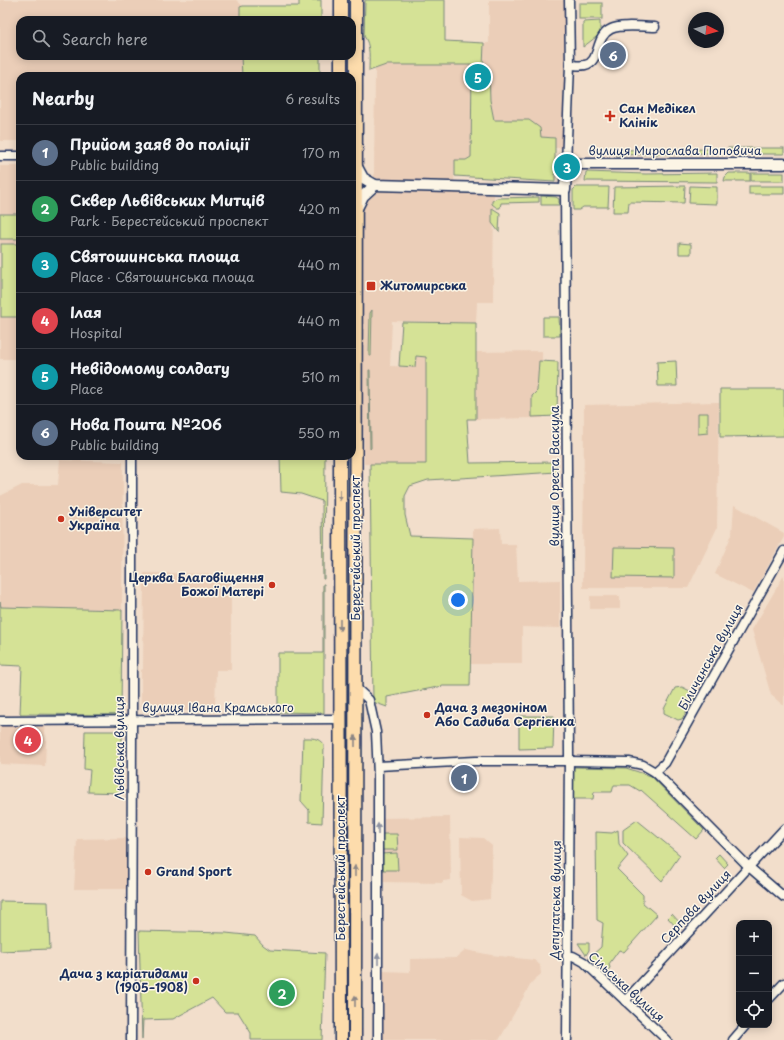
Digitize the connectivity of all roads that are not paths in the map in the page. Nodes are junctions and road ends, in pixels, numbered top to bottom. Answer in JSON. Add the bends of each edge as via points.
{"nodes":[{"id":1,"x":341,"y":0,"type":"edge"},
{"id":2,"x":356,"y":0,"type":"edge"},
{"id":3,"x":569,"y":0,"type":"edge"},
{"id":4,"x":341,"y":16,"type":"edge"},
{"id":5,"x":655,"y":27,"type":"dead end"},
{"id":6,"x":341,"y":60,"type":"edge"},
{"id":7,"x":570,"y":65,"type":"junction"},
{"id":8,"x":341,"y":72,"type":"edge"},
{"id":9,"x":0,"y":156,"type":"edge"},
{"id":10,"x":16,"y":156,"type":"edge"},
{"id":11,"x":566,"y":164,"type":"junction"},
{"id":12,"x":784,"y":164,"type":"edge"},
{"id":13,"x":356,"y":165,"type":"junction"},
{"id":14,"x":375,"y":185,"type":"junction"},
{"id":15,"x":565,"y":190,"type":"junction"},
{"id":16,"x":356,"y":210,"type":"joint"},
{"id":17,"x":132,"y":460,"type":"edge"},
{"id":18,"x":340,"y":460,"type":"edge"},
{"id":19,"x":355,"y":460,"type":"edge"},
{"id":20,"x":784,"y":551,"type":"edge"},
{"id":21,"x":355,"y":687,"type":"junction"},
{"id":22,"x":132,"y":720,"type":"junction"},
{"id":23,"x":340,"y":720,"type":"junction"},
{"id":24,"x":0,"y":721,"type":"edge"},
{"id":25,"x":569,"y":761,"type":"junction"},
{"id":26,"x":378,"y":766,"type":"junction"},
{"id":27,"x":655,"y":772,"type":"junction"},
{"id":28,"x":784,"y":829,"type":"edge"},
{"id":29,"x":749,"y":867,"type":"junction"},
{"id":30,"x":784,"y":897,"type":"edge"},
{"id":31,"x":567,"y":956,"type":"junction"},
{"id":32,"x":784,"y":983,"type":"edge"},
{"id":33,"x":772,"y":996,"type":"edge"},
{"id":34,"x":625,"y":1001,"type":"junction"},
{"id":35,"x":743,"y":1028,"type":"edge"},
{"id":36,"x":131,"y":1040,"type":"edge"},
{"id":37,"x":341,"y":1040,"type":"edge"},
{"id":38,"x":356,"y":1040,"type":"edge"},
{"id":39,"x":378,"y":1040,"type":"edge"},
{"id":40,"x":567,"y":1040,"type":"edge"},
{"id":41,"x":667,"y":1040,"type":"edge"},
{"id":42,"x":732,"y":1040,"type":"edge"}],
"edges":[{"from":1,"to":4,"type":"main road"},
{"from":2,"to":13,"type":"main road","name":"Берестейський проспект"},
{"from":3,"to":7,"type":"street"},
{"from":5,"to":7,"type":"street","via":[[621,27],[609,30],[601,39],[593,60],[586,65]]},
{"from":6,"to":8,"type":"main road"},
{"from":7,"to":11,"type":"street"},
{"from":9,"to":10,"type":"street"},
{"from":11,"to":12,"type":"street","name":"вулиця Мирослава Поповича"},
{"from":11,"to":15,"type":"street"},
{"from":13,"to":14,"type":"street","via":[[363,178]]},
{"from":13,"to":16,"type":"main road","name":"Берестейський проспект"},
{"from":14,"to":15,"type":"street"},
{"from":14,"to":16,"type":"street","via":[[363,196]]},
{"from":15,"to":25,"type":"street","name":"вулиця Ореста Васкула"},
{"from":17,"to":22,"type":"street","name":"Львівська вулиця"},
{"from":18,"to":23,"type":"main road","name":"Берестейський проспект","one_way":true},
{"from":19,"to":21,"type":"main road","name":"Берестейський проспект"},
{"from":20,"to":27,"type":"street","name":"Біличанська вулиця","via":[[668,759]]},
{"from":21,"to":26,"type":"street","via":[[369,700],[376,732]]},
{"from":38,"to":21,"type":"main road","name":"Берестейський проспект","one_way":true},
{"from":22,"to":23,"type":"street","name":"вулиця Івана Крамського"},
{"from":22,"to":24,"type":"street","name":"вулиця Івана Крамського"},
{"from":22,"to":36,"type":"street","name":"Львівська вулиця"},
{"from":23,"to":37,"type":"main road","name":"Берестейський проспект"},
{"from":25,"to":26,"type":"street"},
{"from":25,"to":27,"type":"street","via":[[630,762],[643,765]]},
{"from":25,"to":31,"type":"street","name":"Депутатська вулиця"},
{"from":39,"to":26,"type":"street","one_way":true},
{"from":27,"to":29,"type":"street"},
{"from":28,"to":29,"type":"street","name":"Серпова вулиця"},
{"from":29,"to":30,"type":"street"},
{"from":29,"to":34,"type":"street","name":"Серпова вулиця"},
{"from":31,"to":34,"type":"street","name":"Сільська вулиця","via":[[584,962]]},
{"from":31,"to":40,"type":"street","name":"Депутатська вулиця"},
{"from":32,"to":33,"type":"street"},
{"from":34,"to":41,"type":"street","name":"Сільська вулиця"},
{"from":35,"to":42,"type":"street"}]}
